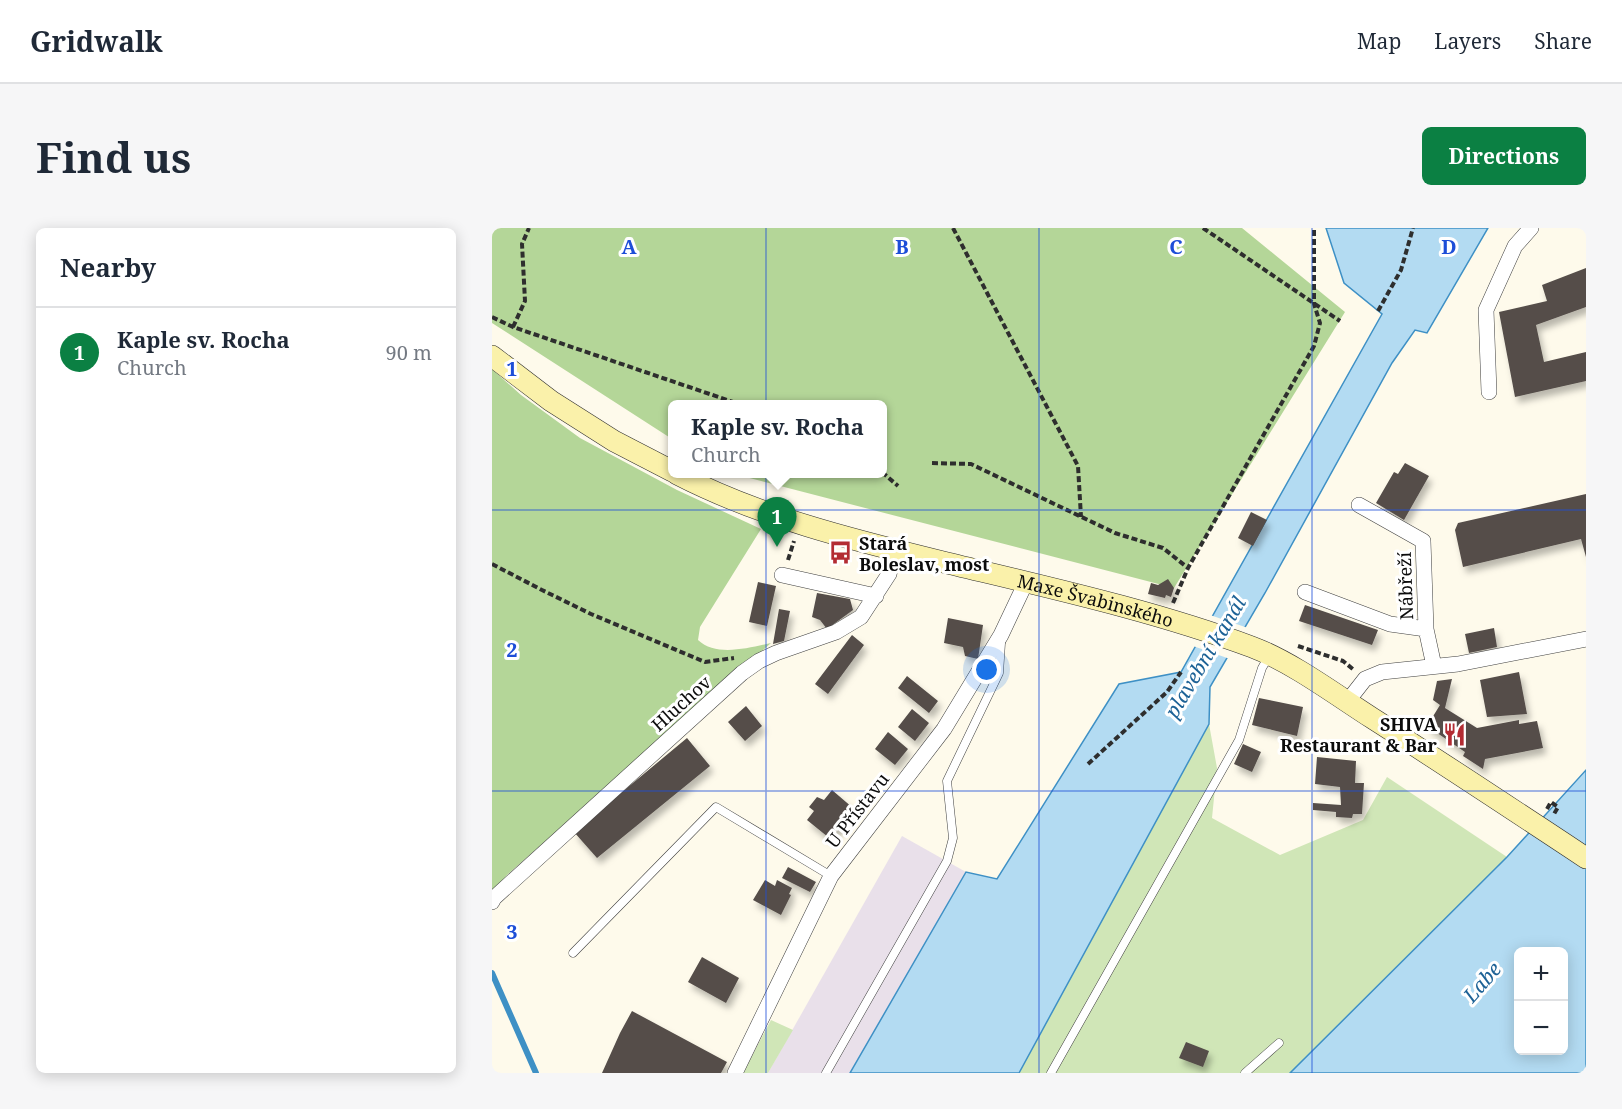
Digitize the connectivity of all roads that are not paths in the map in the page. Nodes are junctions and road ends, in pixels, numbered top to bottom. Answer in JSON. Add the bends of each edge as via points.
{"nodes":[{"id":1,"x":1531,"y":228,"type":"edge"},
{"id":2,"x":492,"y":356,"type":"edge"},
{"id":3,"x":1490,"y":392,"type":"dead end"},
{"id":4,"x":668,"y":469,"type":"edge"},
{"id":5,"x":686,"y":478,"type":"edge"},
{"id":6,"x":1359,"y":505,"type":"dead end"},
{"id":7,"x":895,"y":550,"type":"junction"},
{"id":8,"x":782,"y":575,"type":"dead end"},
{"id":9,"x":1026,"y":582,"type":"junction"},
{"id":10,"x":1305,"y":592,"type":"dead end"},
{"id":11,"x":876,"y":596,"type":"junction"},
{"id":12,"x":1426,"y":629,"type":"junction"},
{"id":13,"x":1001,"y":635,"type":"junction"},
{"id":14,"x":1586,"y":639,"type":"edge"},
{"id":15,"x":1263,"y":652,"type":"junction"},
{"id":16,"x":1434,"y":666,"type":"junction"},
{"id":17,"x":1347,"y":702,"type":"junction"},
{"id":18,"x":1586,"y":858,"type":"edge"},
{"id":19,"x":831,"y":876,"type":"junction"},
{"id":20,"x":492,"y":902,"type":"edge"},
{"id":21,"x":573,"y":953,"type":"dead end"},
{"id":22,"x":1280,"y":1043,"type":"dead end"},
{"id":23,"x":735,"y":1073,"type":"edge"},
{"id":24,"x":826,"y":1073,"type":"edge"},
{"id":25,"x":1051,"y":1073,"type":"edge"},
{"id":26,"x":1245,"y":1073,"type":"edge"}],
"edges":[{"from":1,"to":3,"type":"street","via":[[1515,246],[1486,310]]},
{"from":2,"to":4,"type":"main road","via":[[551,401]]},
{"from":5,"to":7,"type":"main road","name":"Maxe Švabinského","via":[[796,522]]},
{"from":6,"to":12,"type":"street","name":"Nábřeží","via":[[1423,541]]},
{"from":7,"to":9,"type":"main road","name":"Maxe Švabinského"},
{"from":7,"to":11,"type":"street","name":"Hluchov","via":[[889,574]]},
{"from":8,"to":11,"type":"street"},
{"from":9,"to":13,"type":"street","name":"U Přístavu"},
{"from":9,"to":15,"type":"main road","name":"Maxe Švabinského","via":[[1175,614]]},
{"from":10,"to":12,"type":"street","via":[[1390,624]]},
{"from":11,"to":20,"type":"street","name":"Hluchov","via":[[861,617],[836,632],[776,653],[742,673]]},
{"from":12,"to":16,"type":"street","name":"Nábřeží"},
{"from":13,"to":19,"type":"street","name":"U Přístavu","via":[[944,729]]},
{"from":13,"to":24,"type":"lane","via":[[999,673],[947,781],[954,838],[947,861]]},
{"from":14,"to":16,"type":"street"},
{"from":15,"to":17,"type":"main road","name":"Maxe Švabinského"},
{"from":15,"to":25,"type":"lane","via":[[1262,668],[1239,740]]},
{"from":16,"to":17,"type":"street","via":[[1371,675]]},
{"from":17,"to":18,"type":"main road","name":"Maxe Švabinského"},
{"from":19,"to":21,"type":"lane","via":[[716,807]]},
{"from":19,"to":23,"type":"street","name":"U Přístavu"},
{"from":22,"to":26,"type":"lane"}]}
